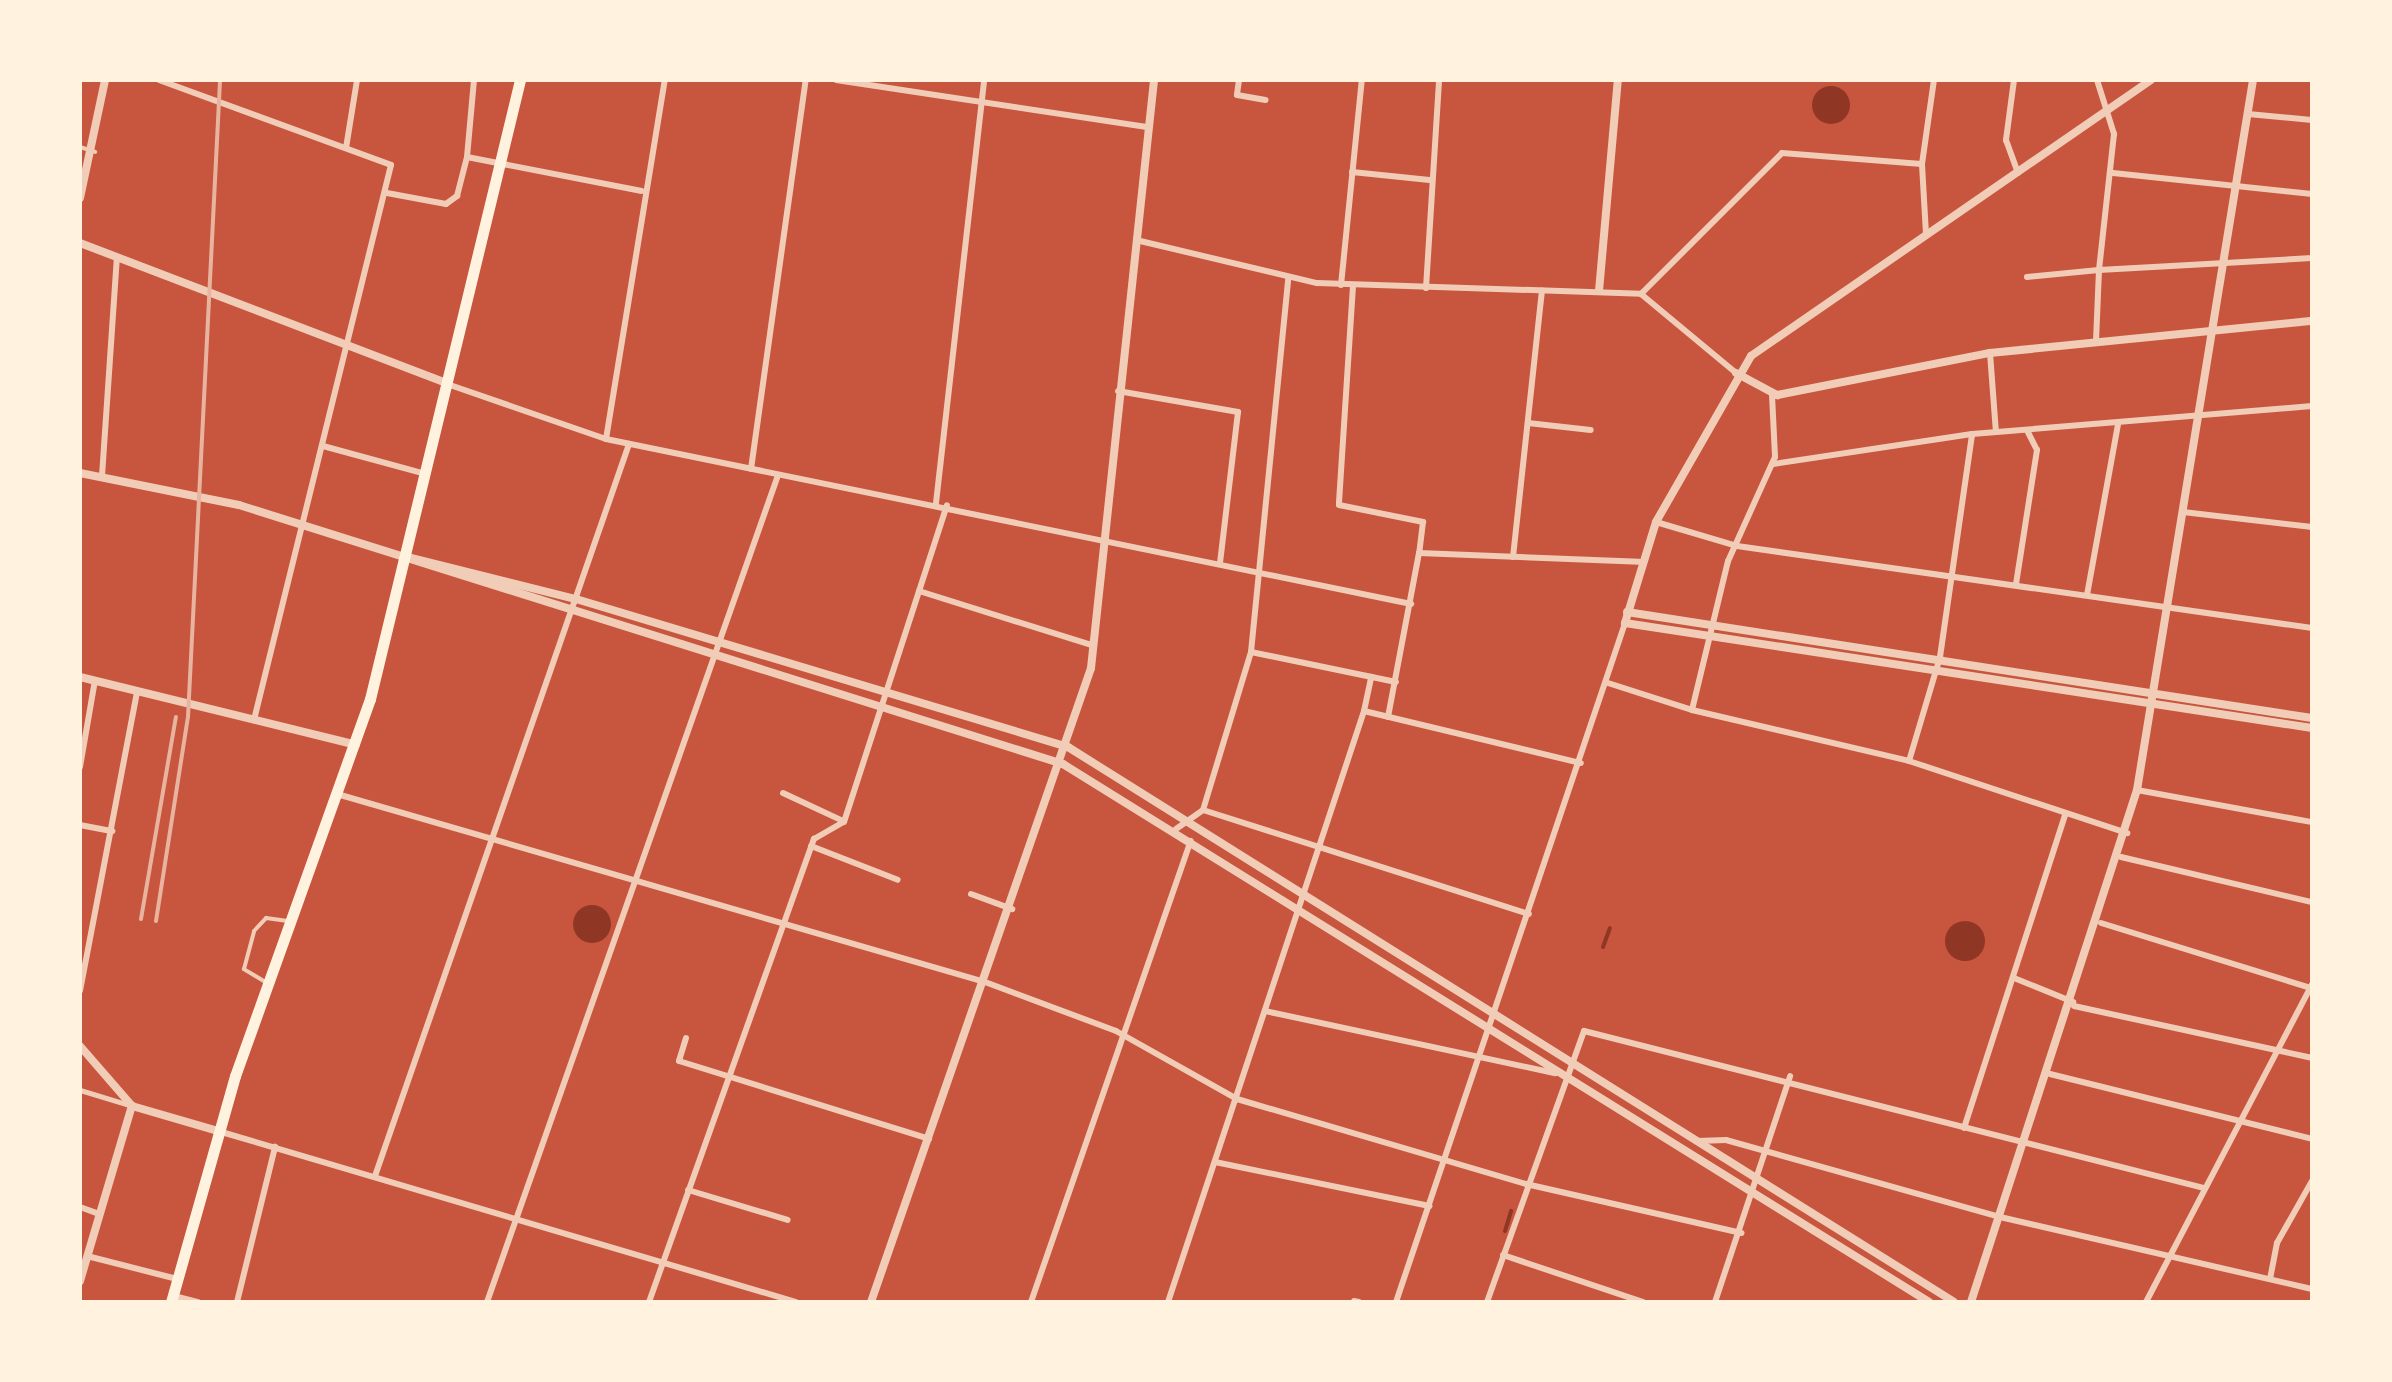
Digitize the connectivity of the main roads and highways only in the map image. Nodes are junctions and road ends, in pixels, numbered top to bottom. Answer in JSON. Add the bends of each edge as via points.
{"nodes":[{"id":1,"x":520,"y":80,"type":"edge"},
{"id":2,"x":171,"y":1299,"type":"edge"}],
"edges":[{"from":1,"to":2,"type":"highway","via":[[428,474],[356,745],[267,983]]}]}
